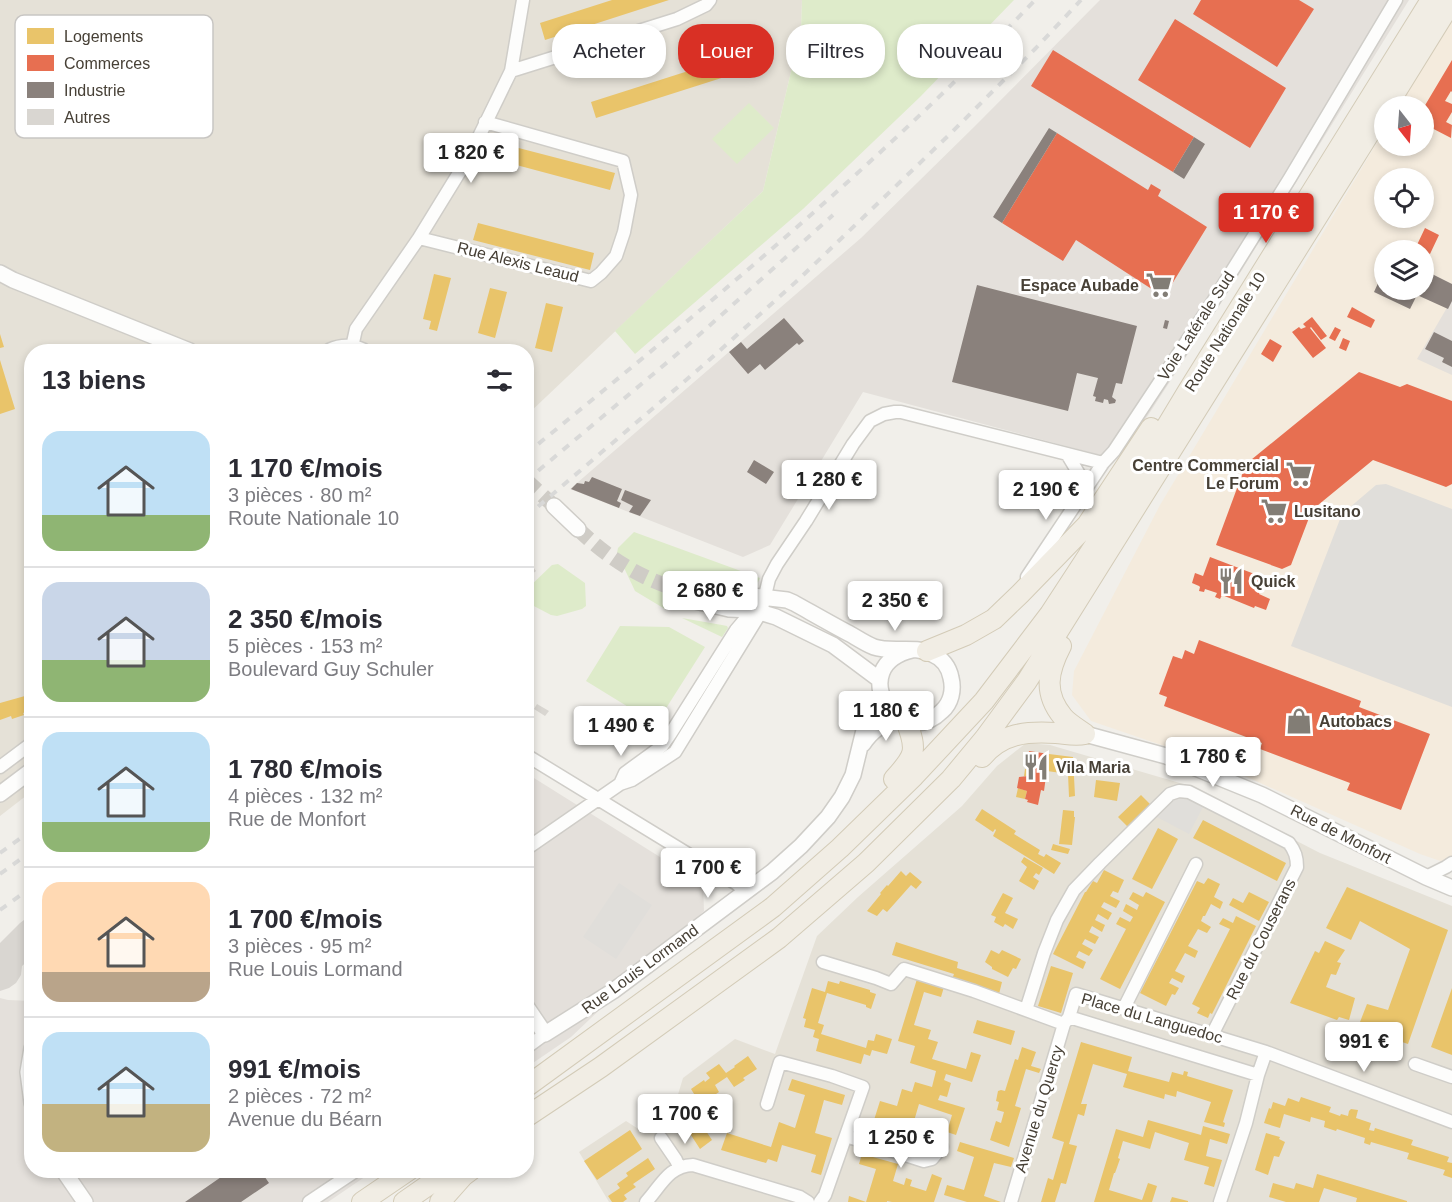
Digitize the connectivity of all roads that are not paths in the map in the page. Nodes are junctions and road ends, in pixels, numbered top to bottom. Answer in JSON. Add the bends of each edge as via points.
{"nodes":[{"id":1,"x":523,"y":0,"type":"edge"},
{"id":2,"x":710,"y":0,"type":"edge"},
{"id":3,"x":1396,"y":0,"type":"edge"},
{"id":4,"x":1431,"y":0,"type":"edge"},
{"id":5,"x":1452,"y":1,"type":"edge"},
{"id":6,"x":511,"y":71,"type":"junction"},
{"id":7,"x":1393,"y":96,"type":"edge"},
{"id":8,"x":485,"y":122,"type":"junction"},
{"id":9,"x":1374,"y":127,"type":"edge"},
{"id":10,"x":419,"y":238,"type":"junction"},
{"id":11,"x":0,"y":273,"type":"edge"},
{"id":12,"x":173,"y":344,"type":"edge"},
{"id":13,"x":358,"y":344,"type":"edge"},
{"id":14,"x":1188,"y":391,"type":"junction"},
{"id":15,"x":1067,"y":454,"type":"junction"},
{"id":16,"x":1102,"y":463,"type":"junction"},
{"id":17,"x":1083,"y":492,"type":"junction"},
{"id":18,"x":554,"y":506,"type":"tunnel mouth"},
{"id":19,"x":578,"y":529,"type":"tunnel mouth"},
{"id":20,"x":676,"y":588,"type":"tunnel mouth"},
{"id":21,"x":1020,"y":594,"type":"junction"},
{"id":22,"x":760,"y":606,"type":"junction"},
{"id":23,"x":1060,"y":630,"type":"junction"},
{"id":24,"x":875,"y":648,"type":"junction"},
{"id":25,"x":919,"y":650,"type":"junction"},
{"id":26,"x":881,"y":688,"type":"junction"},
{"id":27,"x":903,"y":719,"type":"junction"},
{"id":28,"x":1085,"y":735,"type":"junction"},
{"id":29,"x":24,"y":749,"type":"edge"},
{"id":30,"x":860,"y":749,"type":"junction"},
{"id":31,"x":534,"y":760,"type":"edge"},
{"id":32,"x":0,"y":767,"type":"edge"},
{"id":33,"x":24,"y":776,"type":"edge"},
{"id":34,"x":620,"y":784,"type":"junction"},
{"id":35,"x":0,"y":794,"type":"edge"},
{"id":36,"x":599,"y":799,"type":"junction"},
{"id":37,"x":534,"y":844,"type":"edge"},
{"id":38,"x":840,"y":848,"type":"junction"},
{"id":39,"x":1452,"y":863,"type":"edge"},
{"id":40,"x":1196,"y":864,"type":"dead end"},
{"id":41,"x":851,"y":876,"type":"junction"},
{"id":42,"x":1426,"y":877,"type":"junction"},
{"id":43,"x":1452,"y":888,"type":"edge"},
{"id":44,"x":746,"y":892,"type":"junction"},
{"id":45,"x":823,"y":962,"type":"dead end"},
{"id":46,"x":1124,"y":1008,"type":"junction"},
{"id":47,"x":1026,"y":1010,"type":"junction"},
{"id":48,"x":534,"y":1018,"type":"edge"},
{"id":49,"x":1067,"y":1021,"type":"junction"},
{"id":50,"x":545,"y":1034,"type":"junction"},
{"id":51,"x":1212,"y":1035,"type":"junction"},
{"id":52,"x":534,"y":1042,"type":"edge"},
{"id":53,"x":1266,"y":1052,"type":"junction"},
{"id":54,"x":1415,"y":1064,"type":"dead end"},
{"id":55,"x":1258,"y":1075,"type":"junction"},
{"id":56,"x":1452,"y":1077,"type":"edge"},
{"id":57,"x":534,"y":1080,"type":"edge"},
{"id":58,"x":767,"y":1104,"type":"dead end"},
{"id":59,"x":534,"y":1112,"type":"edge"},
{"id":60,"x":1452,"y":1122,"type":"edge"},
{"id":61,"x":846,"y":1136,"type":"junction"},
{"id":62,"x":662,"y":1138,"type":"dead end"},
{"id":63,"x":942,"y":1147,"type":"dead end"},
{"id":64,"x":679,"y":1167,"type":"junction"},
{"id":65,"x":68,"y":1178,"type":"edge"},
{"id":66,"x":345,"y":1178,"type":"edge"},
{"id":67,"x":397,"y":1178,"type":"edge"},
{"id":68,"x":438,"y":1178,"type":"edge"},
{"id":69,"x":461,"y":1178,"type":"edge"},
{"id":70,"x":85,"y":1202,"type":"edge"},
{"id":71,"x":309,"y":1202,"type":"edge"},
{"id":72,"x":362,"y":1202,"type":"edge"},
{"id":73,"x":404,"y":1202,"type":"edge"},
{"id":74,"x":440,"y":1202,"type":"edge"},
{"id":75,"x":646,"y":1202,"type":"edge"},
{"id":76,"x":808,"y":1202,"type":"edge"},
{"id":77,"x":820,"y":1202,"type":"edge"},
{"id":78,"x":1011,"y":1202,"type":"edge"},
{"id":79,"x":1221,"y":1202,"type":"edge"}],
"edges":[{"from":1,"to":6,"type":"street"},
{"from":2,"to":6,"type":"street","via":[[677,19]]},
{"from":3,"to":16,"type":"street","name":"Voie Latérale Sud","via":[[1212,303],[1114,451]]},
{"from":4,"to":14,"type":"main road","name":"Route Nationale 10"},
{"from":5,"to":7,"type":"main road"},
{"from":6,"to":8,"type":"street"},
{"from":8,"to":10,"type":"street","via":[[470,155]]},
{"from":8,"to":10,"type":"street","name":"Rue Alexis Leaud","via":[[623,161],[631,195],[616,256],[591,281]]},
{"from":9,"to":23,"type":"main road"},
{"from":10,"to":13,"type":"street","via":[[356,329]]},
{"from":11,"to":12,"type":"street"},
{"from":14,"to":21,"type":"main road","via":[[1168,403],[1087,525]]},
{"from":14,"to":38,"type":"main road","name":"Route Nationale 10","via":[[1050,614],[984,701]]},
{"from":15,"to":16,"type":"street"},
{"from":15,"to":17,"type":"street","via":[[1079,474]]},
{"from":15,"to":22,"type":"street","via":[[901,412],[884,414],[870,422],[853,444],[777,564]]},
{"from":16,"to":17,"type":"street","name":"Voie Latérale Sud"},
{"from":17,"to":21,"type":"street","name":"Voie Latérale Sud"},
{"from":18,"to":19,"type":"street"},
{"from":20,"to":22,"type":"street","via":[[691,600],[729,609]]},
{"from":21,"to":25,"type":"main road","via":[[994,619],[966,635]]},
{"from":22,"to":24,"type":"street","via":[[783,610],[833,634]]},
{"from":22,"to":24,"type":"street","via":[[787,600]]},
{"from":22,"to":26,"type":"street","via":[[833,645]]},
{"from":22,"to":34,"type":"street","via":[[736,630],[662,746],[625,773]]},
{"from":22,"to":34,"type":"street","via":[[675,752]]},
{"from":23,"to":28,"type":"main road","via":[[1062,643],[1051,668],[1049,686],[1064,719]]},
{"from":23,"to":41,"type":"main road","via":[[1027,681],[951,779]]},
{"from":24,"to":25,"type":"street"},
{"from":25,"to":26,"type":"street","via":[[891,660]]},
{"from":25,"to":27,"type":"street","via":[[934,654],[946,665],[952,680],[951,696],[943,710],[930,719]]},
{"from":26,"to":27,"type":"street","via":[[886,705]]},
{"from":26,"to":30,"type":"street","name":"Rue Louis Lormand"},
{"from":27,"to":30,"type":"street","name":"Rue Louis Lormand","via":[[879,727]]},
{"from":27,"to":38,"type":"main road","via":[[913,742],[909,762],[844,832]]},
{"from":28,"to":41,"type":"main road","via":[[1025,734],[1001,740],[872,870]]},
{"from":28,"to":42,"type":"street","name":"Rue de Monfort","via":[[1166,756],[1263,795]]},
{"from":29,"to":32,"type":"street"},
{"from":30,"to":44,"type":"street","name":"Rue Louis Lormand","via":[[853,775],[828,817]]},
{"from":31,"to":36,"type":"street"},
{"from":33,"to":35,"type":"street"},
{"from":34,"to":36,"type":"street"},
{"from":36,"to":37,"type":"street"},
{"from":36,"to":44,"type":"street"},
{"from":38,"to":57,"type":"main road","name":"Route Nationale 10","via":[[773,907]]},
{"from":39,"to":42,"type":"street"},
{"from":40,"to":46,"type":"street"},
{"from":41,"to":59,"type":"main road","via":[[779,938]]},
{"from":42,"to":43,"type":"street","name":"Rue de Monfort"},
{"from":44,"to":50,"type":"street","name":"Rue Louis Lormand","via":[[613,991]]},
{"from":45,"to":47,"type":"street","via":[[891,984],[904,969]]},
{"from":46,"to":49,"type":"street","name":"Place du Languedoc","via":[[1076,994]]},
{"from":46,"to":51,"type":"street","name":"Place du Languedoc"},
{"from":47,"to":49,"type":"street"},
{"from":47,"to":51,"type":"street","name":"Rue du Couserans","via":[[1044,952],[1074,890],[1170,794],[1189,792],[1289,843],[1297,859],[1297,867]]},
{"from":48,"to":50,"type":"street"},
{"from":49,"to":55,"type":"street","name":"Place du Languedoc"},
{"from":49,"to":78,"type":"street","name":"Avenue du Quercy"},
{"from":50,"to":52,"type":"street","name":"Rue Louis Lormand"},
{"from":51,"to":53,"type":"street","name":"Place du Languedoc"},
{"from":53,"to":55,"type":"street"},
{"from":53,"to":60,"type":"street","name":"Place du Languedoc"},
{"from":54,"to":56,"type":"street"},
{"from":55,"to":79,"type":"street"},
{"from":58,"to":61,"type":"street","via":[[780,1062],[863,1087]]},
{"from":61,"to":63,"type":"street","via":[[924,1161],[932,1159]]},
{"from":61,"to":77,"type":"street"},
{"from":62,"to":64,"type":"street"},
{"from":64,"to":75,"type":"street"},
{"from":64,"to":76,"type":"street","via":[[705,1168]]},
{"from":65,"to":70,"type":"street"},
{"from":66,"to":71,"type":"street"},
{"from":67,"to":72,"type":"main road"},
{"from":68,"to":73,"type":"main road"},
{"from":69,"to":74,"type":"main road"}]}
